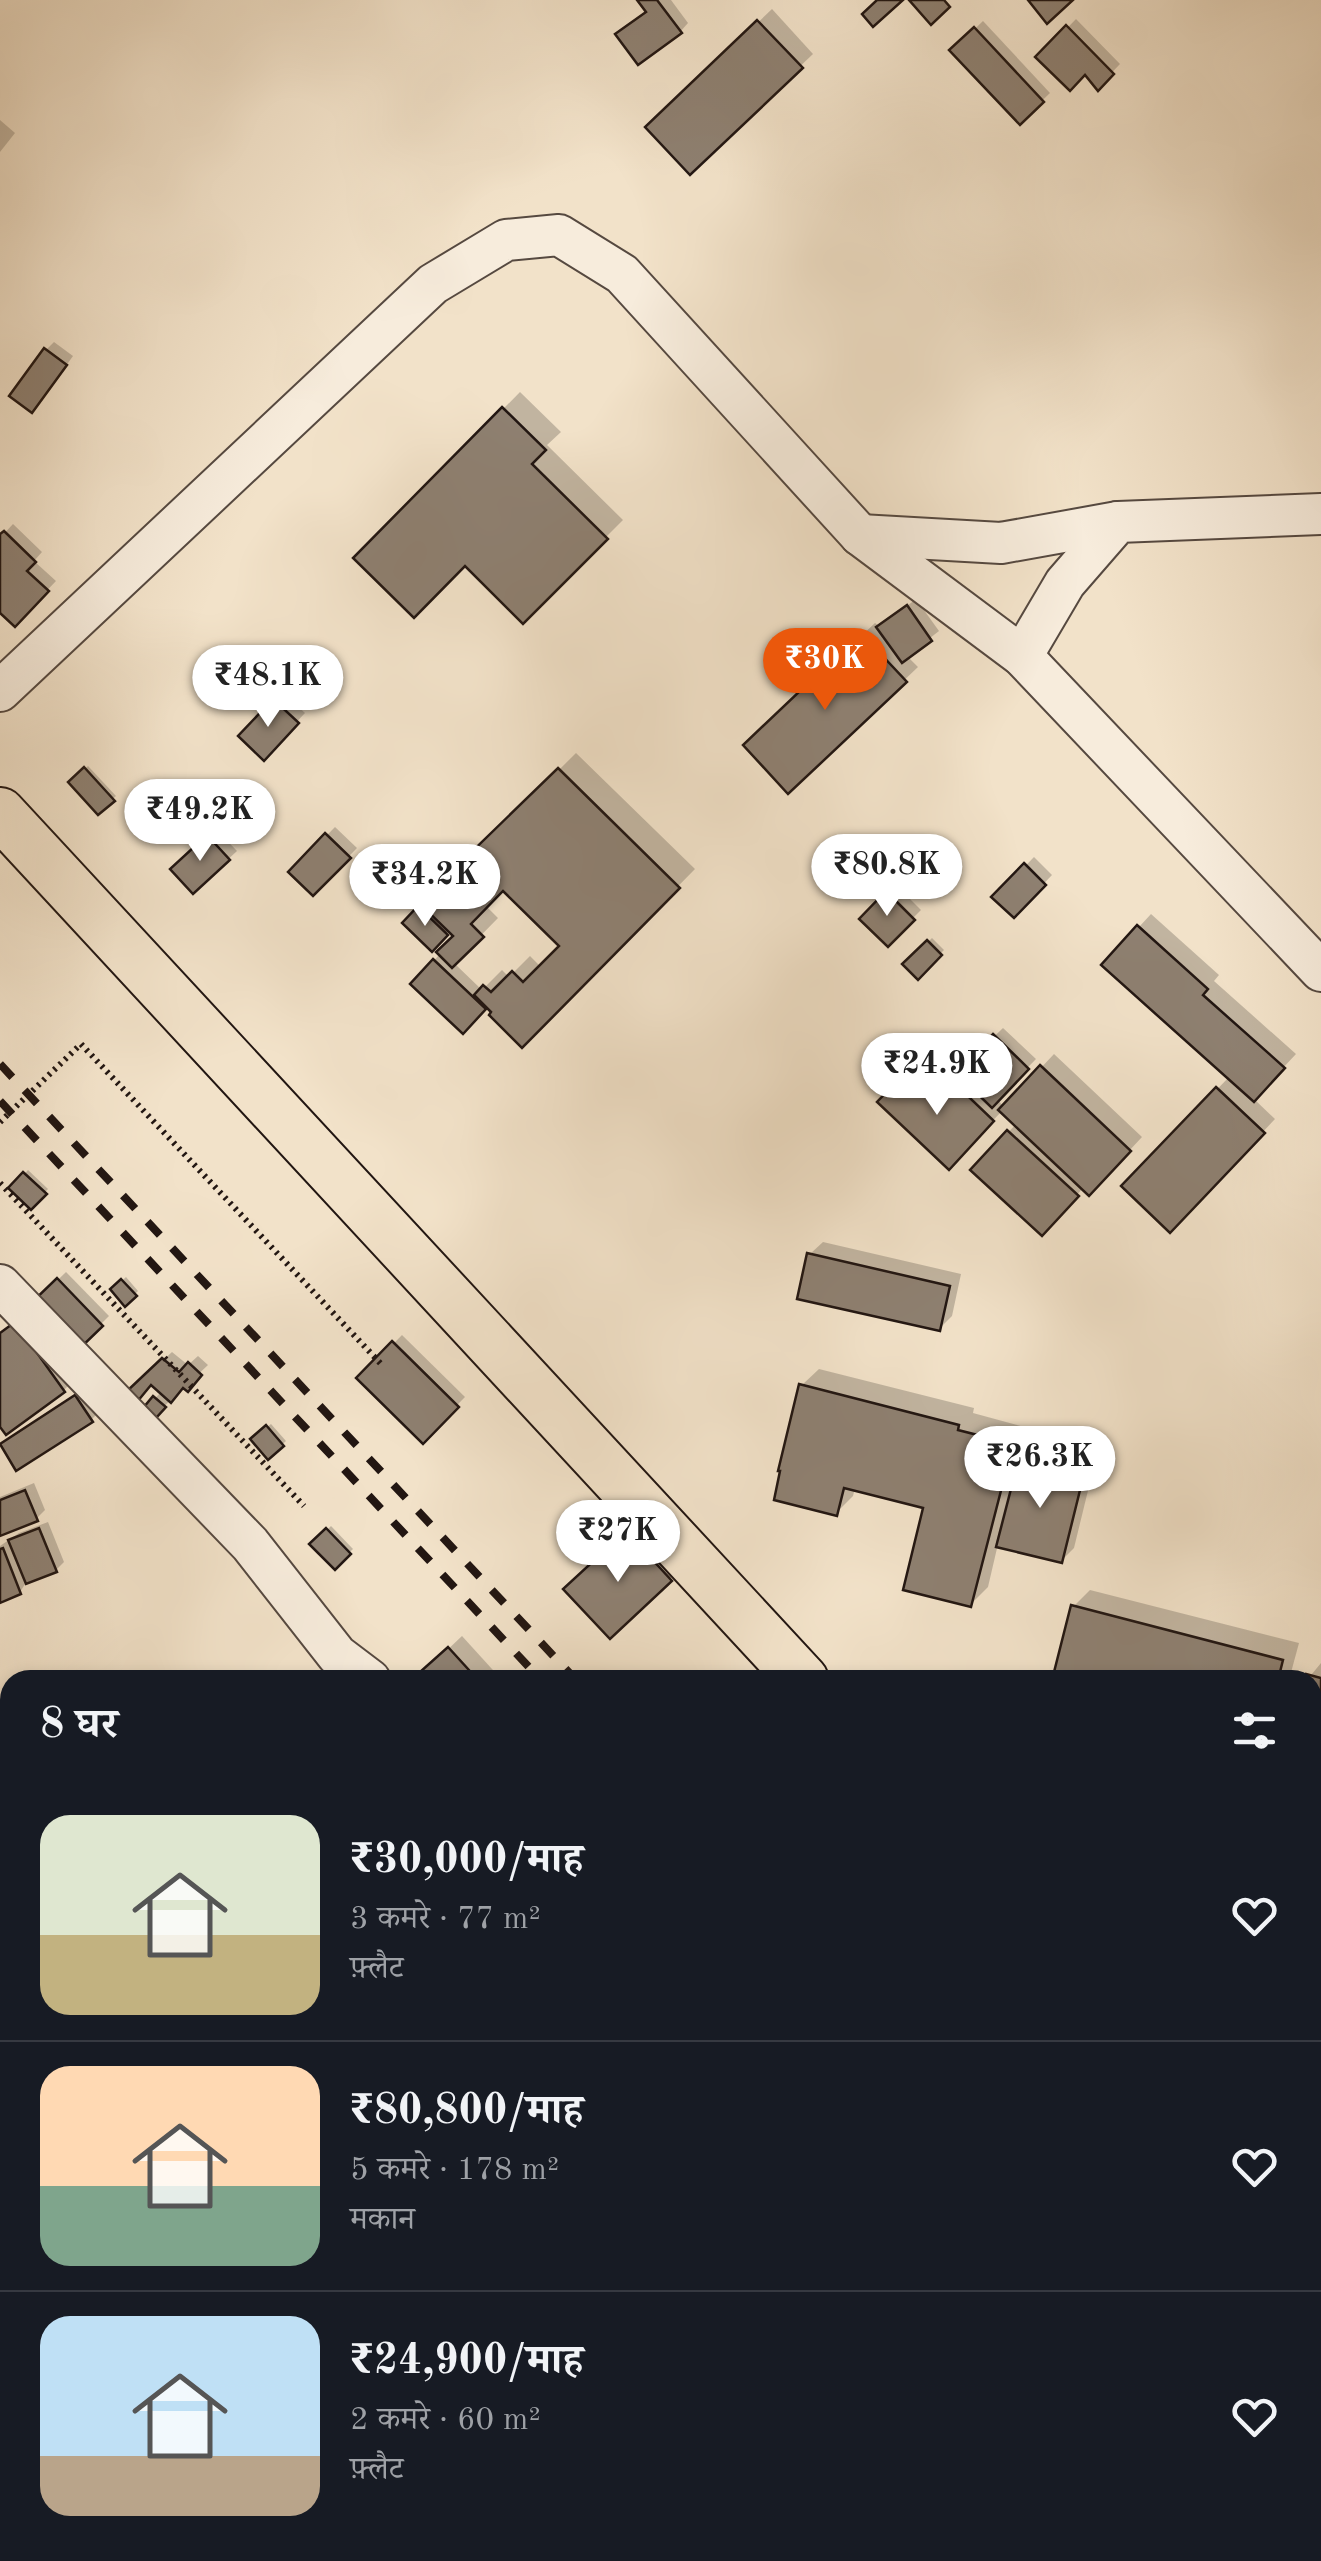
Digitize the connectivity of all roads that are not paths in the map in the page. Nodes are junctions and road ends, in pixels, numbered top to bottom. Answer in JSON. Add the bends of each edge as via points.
{"nodes":[{"id":1,"x":1321,"y":514,"type":"edge"},
{"id":2,"x":1118,"y":522,"type":"junction"},
{"id":3,"x":860,"y":535,"type":"junction"},
{"id":4,"x":1022,"y":656,"type":"junction"},
{"id":5,"x":0,"y":691,"type":"edge"},
{"id":6,"x":0,"y":813,"type":"edge"},
{"id":7,"x":1321,"y":971,"type":"edge"},
{"id":8,"x":0,"y":1285,"type":"edge"},
{"id":9,"x":357,"y":1670,"type":"edge"},
{"id":10,"x":794,"y":1670,"type":"edge"}],
"edges":[{"from":1,"to":2,"type":"street"},
{"from":2,"to":3,"type":"street","via":[[1001,543]]},
{"from":2,"to":4,"type":"street","via":[[1065,582]]},
{"from":3,"to":4,"type":"street"},
{"from":3,"to":5,"type":"street","via":[[622,274],[559,235],[506,240],[433,284]]},
{"from":4,"to":7,"type":"street"},
{"from":6,"to":10,"type":"main road"},
{"from":8,"to":9,"type":"street","via":[[250,1544]]}]}
